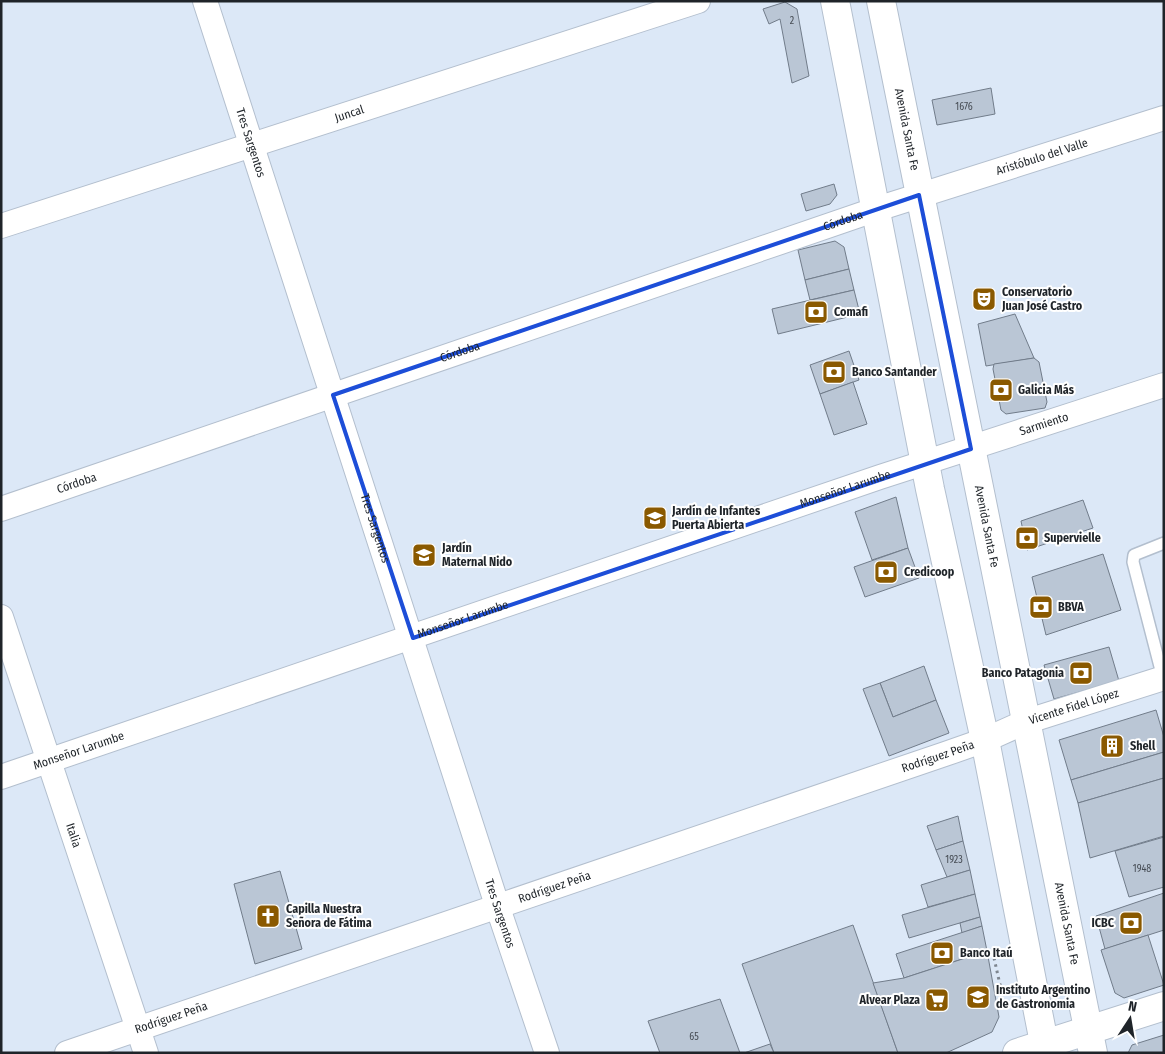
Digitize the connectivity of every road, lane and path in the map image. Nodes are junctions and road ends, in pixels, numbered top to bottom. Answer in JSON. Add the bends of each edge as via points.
{"nodes":[{"id":1,"x":205,"y":1,"type":"edge"},
{"id":2,"x":698,"y":1,"type":"edge"},
{"id":3,"x":835,"y":1,"type":"edge"},
{"id":4,"x":881,"y":1,"type":"edge"},
{"id":5,"x":1164,"y":118,"type":"edge"},
{"id":6,"x":252,"y":145,"type":"junction"},
{"id":7,"x":919,"y":195,"type":"junction"},
{"id":8,"x":877,"y":208,"type":"junction"},
{"id":9,"x":1,"y":226,"type":"edge"},
{"id":10,"x":1164,"y":384,"type":"edge"},
{"id":11,"x":333,"y":395,"type":"junction"},
{"id":12,"x":971,"y":449,"type":"junction"},
{"id":13,"x":925,"y":462,"type":"junction"},
{"id":14,"x":1,"y":508,"type":"edge"},
{"id":15,"x":1164,"y":543,"type":"edge"},
{"id":16,"x":1,"y":617,"type":"edge"},
{"id":17,"x":412,"y":638,"type":"junction"},
{"id":18,"x":1164,"y":678,"type":"edge"},
{"id":19,"x":1024,"y":722,"type":"junction"},
{"id":20,"x":985,"y":740,"type":"junction"},
{"id":21,"x":50,"y":761,"type":"junction"},
{"id":22,"x":1,"y":777,"type":"edge"},
{"id":23,"x":498,"y":908,"type":"junction"},
{"id":24,"x":994,"y":958,"type":"dead end"},
{"id":25,"x":1000,"y":989,"type":"dead end"},
{"id":26,"x":1164,"y":1006,"type":"edge"},
{"id":27,"x":138,"y":1028,"type":"junction"},
{"id":28,"x":1090,"y":1041,"type":"edge"},
{"id":29,"x":1044,"y":1048,"type":"edge"},
{"id":30,"x":67,"y":1053,"type":"edge"},
{"id":31,"x":146,"y":1053,"type":"edge"},
{"id":32,"x":547,"y":1053,"type":"edge"},
{"id":33,"x":1017,"y":1053,"type":"edge"}],
"edges":[{"from":1,"to":6,"type":"street","name":"Tres Sargentos"},
{"from":2,"to":6,"type":"street","name":"Juncal"},
{"from":3,"to":8,"type":"main road"},
{"from":4,"to":7,"type":"main road","name":"Avenida Santa Fe"},
{"from":5,"to":7,"type":"street","name":"Aristóbulo del Valle"},
{"from":6,"to":9,"type":"street","name":"Juncal"},
{"from":6,"to":11,"type":"street","name":"Tres Sargentos"},
{"from":7,"to":8,"type":"street","name":"Córdoba"},
{"from":7,"to":12,"type":"main road","name":"Avenida Santa Fe"},
{"from":8,"to":11,"type":"street","name":"Córdoba"},
{"from":8,"to":13,"type":"main road"},
{"from":10,"to":12,"type":"street","name":"Sarmiento"},
{"from":11,"to":14,"type":"street","name":"Córdoba"},
{"from":11,"to":17,"type":"street","name":"Tres Sargentos"},
{"from":12,"to":13,"type":"street","name":"Sarmiento"},
{"from":12,"to":19,"type":"main road","name":"Avenida Santa Fe"},
{"from":13,"to":17,"type":"street","name":"Monseñor Larumbe"},
{"from":13,"to":20,"type":"main road"},
{"from":15,"to":18,"type":"lane","via":[[1134,555],[1133,562]]},
{"from":16,"to":21,"type":"street","name":"Italia"},
{"from":17,"to":21,"type":"street","name":"Monseñor Larumbe"},
{"from":17,"to":23,"type":"street","name":"Tres Sargentos"},
{"from":18,"to":19,"type":"street","name":"Vicente Fidel López"},
{"from":19,"to":20,"type":"street","name":"Vicente Fidel López"},
{"from":19,"to":28,"type":"main road","name":"Avenida Santa Fe"},
{"from":20,"to":23,"type":"street","name":"Rodríguez Peña"},
{"from":20,"to":29,"type":"main road"},
{"from":21,"to":22,"type":"street","name":"Monseñor Larumbe"},
{"from":21,"to":27,"type":"street","name":"Italia"},
{"from":23,"to":27,"type":"street","name":"Rodríguez Peña"},
{"from":23,"to":32,"type":"street","name":"Tres Sargentos"},
{"from":24,"to":25,"type":"path"},
{"from":26,"to":28,"type":"main road"},
{"from":27,"to":30,"type":"street","name":"Rodríguez Peña"},
{"from":27,"to":31,"type":"street","name":"Italia"},
{"from":28,"to":29,"type":"main road"},
{"from":29,"to":33,"type":"main road"}]}
